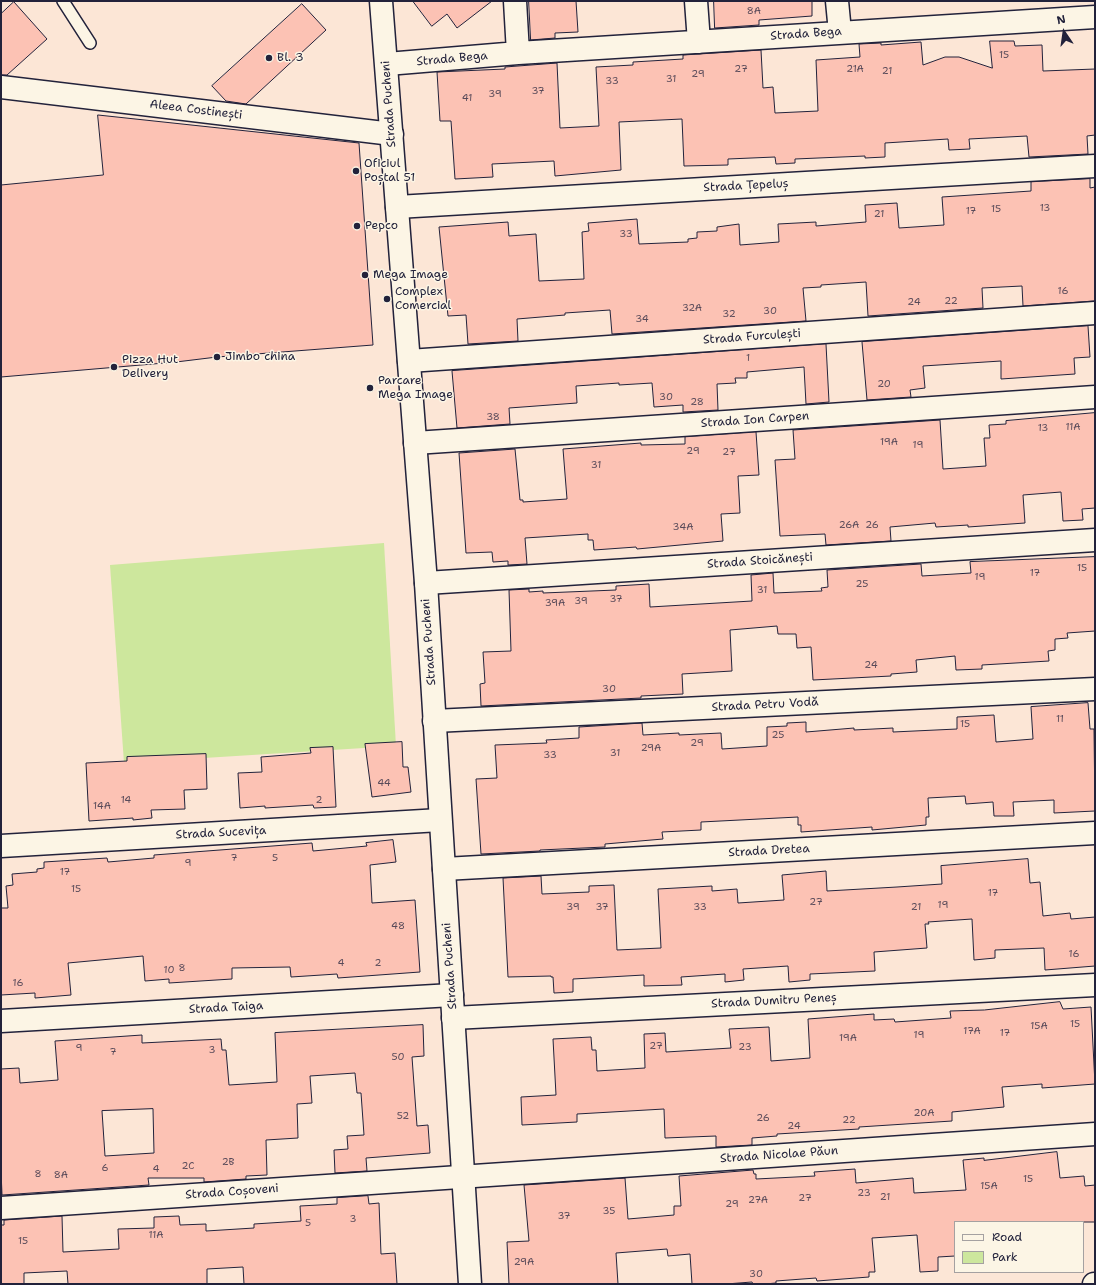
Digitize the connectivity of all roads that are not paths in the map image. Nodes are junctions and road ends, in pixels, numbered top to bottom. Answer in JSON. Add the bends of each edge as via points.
{"nodes":[{"id":1,"x":63,"y":1,"type":"edge"},
{"id":2,"x":381,"y":1,"type":"edge"},
{"id":3,"x":515,"y":1,"type":"edge"},
{"id":4,"x":696,"y":1,"type":"edge"},
{"id":5,"x":837,"y":1,"type":"edge"},
{"id":6,"x":1095,"y":16,"type":"edge"},
{"id":7,"x":840,"y":32,"type":"junction"},
{"id":8,"x":90,"y":42,"type":"dead end"},
{"id":9,"x":699,"y":42,"type":"junction"},
{"id":10,"x":518,"y":53,"type":"junction"},
{"id":11,"x":387,"y":64,"type":"junction"},
{"id":12,"x":1,"y":87,"type":"edge"},
{"id":13,"x":392,"y":134,"type":"junction"},
{"id":14,"x":1095,"y":166,"type":"edge"},
{"id":15,"x":397,"y":207,"type":"junction"},
{"id":16,"x":1095,"y":314,"type":"edge"},
{"id":17,"x":409,"y":361,"type":"junction"},
{"id":18,"x":1095,"y":397,"type":"edge"},
{"id":19,"x":415,"y":443,"type":"junction"},
{"id":20,"x":1095,"y":540,"type":"edge"},
{"id":21,"x":426,"y":583,"type":"junction"},
{"id":22,"x":1095,"y":689,"type":"edge"},
{"id":23,"x":434,"y":721,"type":"junction"},
{"id":24,"x":440,"y":820,"type":"junction"},
{"id":25,"x":1095,"y":833,"type":"edge"},
{"id":26,"x":1,"y":846,"type":"edge"},
{"id":27,"x":444,"y":869,"type":"junction"},
{"id":28,"x":1095,"y":985,"type":"edge"},
{"id":29,"x":452,"y":995,"type":"junction"},
{"id":30,"x":453,"y":1018,"type":"junction"},
{"id":31,"x":1,"y":1021,"type":"edge"},
{"id":32,"x":1095,"y":1134,"type":"edge"},
{"id":33,"x":462,"y":1176,"type":"junction"},
{"id":34,"x":1,"y":1208,"type":"edge"},
{"id":35,"x":470,"y":1284,"type":"edge"}],
"edges":[{"from":1,"to":8,"type":"lane"},
{"from":2,"to":11,"type":"street","name":"Strada Pucheni"},
{"from":3,"to":10,"type":"street"},
{"from":4,"to":9,"type":"street"},
{"from":5,"to":7,"type":"street"},
{"from":6,"to":7,"type":"street","name":"Strada Bega"},
{"from":7,"to":9,"type":"street","name":"Strada Bega"},
{"from":9,"to":10,"type":"street","name":"Strada Bega"},
{"from":10,"to":11,"type":"street","name":"Strada Bega"},
{"from":11,"to":13,"type":"street","name":"Strada Pucheni"},
{"from":12,"to":13,"type":"street","name":"Aleea Costinești"},
{"from":13,"to":15,"type":"street","name":"Strada Pucheni"},
{"from":14,"to":15,"type":"street","name":"Strada Țepeluș"},
{"from":15,"to":17,"type":"street","name":"Strada Pucheni"},
{"from":16,"to":17,"type":"street","name":"Strada Furculești"},
{"from":17,"to":19,"type":"street","name":"Strada Pucheni"},
{"from":18,"to":19,"type":"street","name":"Strada Ion Carpen"},
{"from":19,"to":21,"type":"street","name":"Strada Pucheni"},
{"from":20,"to":21,"type":"street","name":"Strada Stoicănești"},
{"from":21,"to":23,"type":"street","name":"Strada Pucheni"},
{"from":22,"to":23,"type":"street","name":"Strada Petru Vodă"},
{"from":23,"to":24,"type":"street","name":"Strada Pucheni"},
{"from":24,"to":26,"type":"street","name":"Strada Sucevița"},
{"from":24,"to":27,"type":"street","name":"Strada Pucheni"},
{"from":25,"to":27,"type":"street","name":"Strada Dretea"},
{"from":27,"to":29,"type":"street","name":"Strada Pucheni"},
{"from":28,"to":30,"type":"street","name":"Strada Dumitru Peneș"},
{"from":29,"to":30,"type":"street","name":"Strada Pucheni"},
{"from":29,"to":31,"type":"street","name":"Strada Taiga"},
{"from":30,"to":33,"type":"street","name":"Strada Pucheni"},
{"from":32,"to":33,"type":"street","name":"Strada Nicolae Păun"},
{"from":33,"to":34,"type":"street","name":"Strada Coșoveni"},
{"from":33,"to":35,"type":"street","name":"Strada Pucheni"}]}
